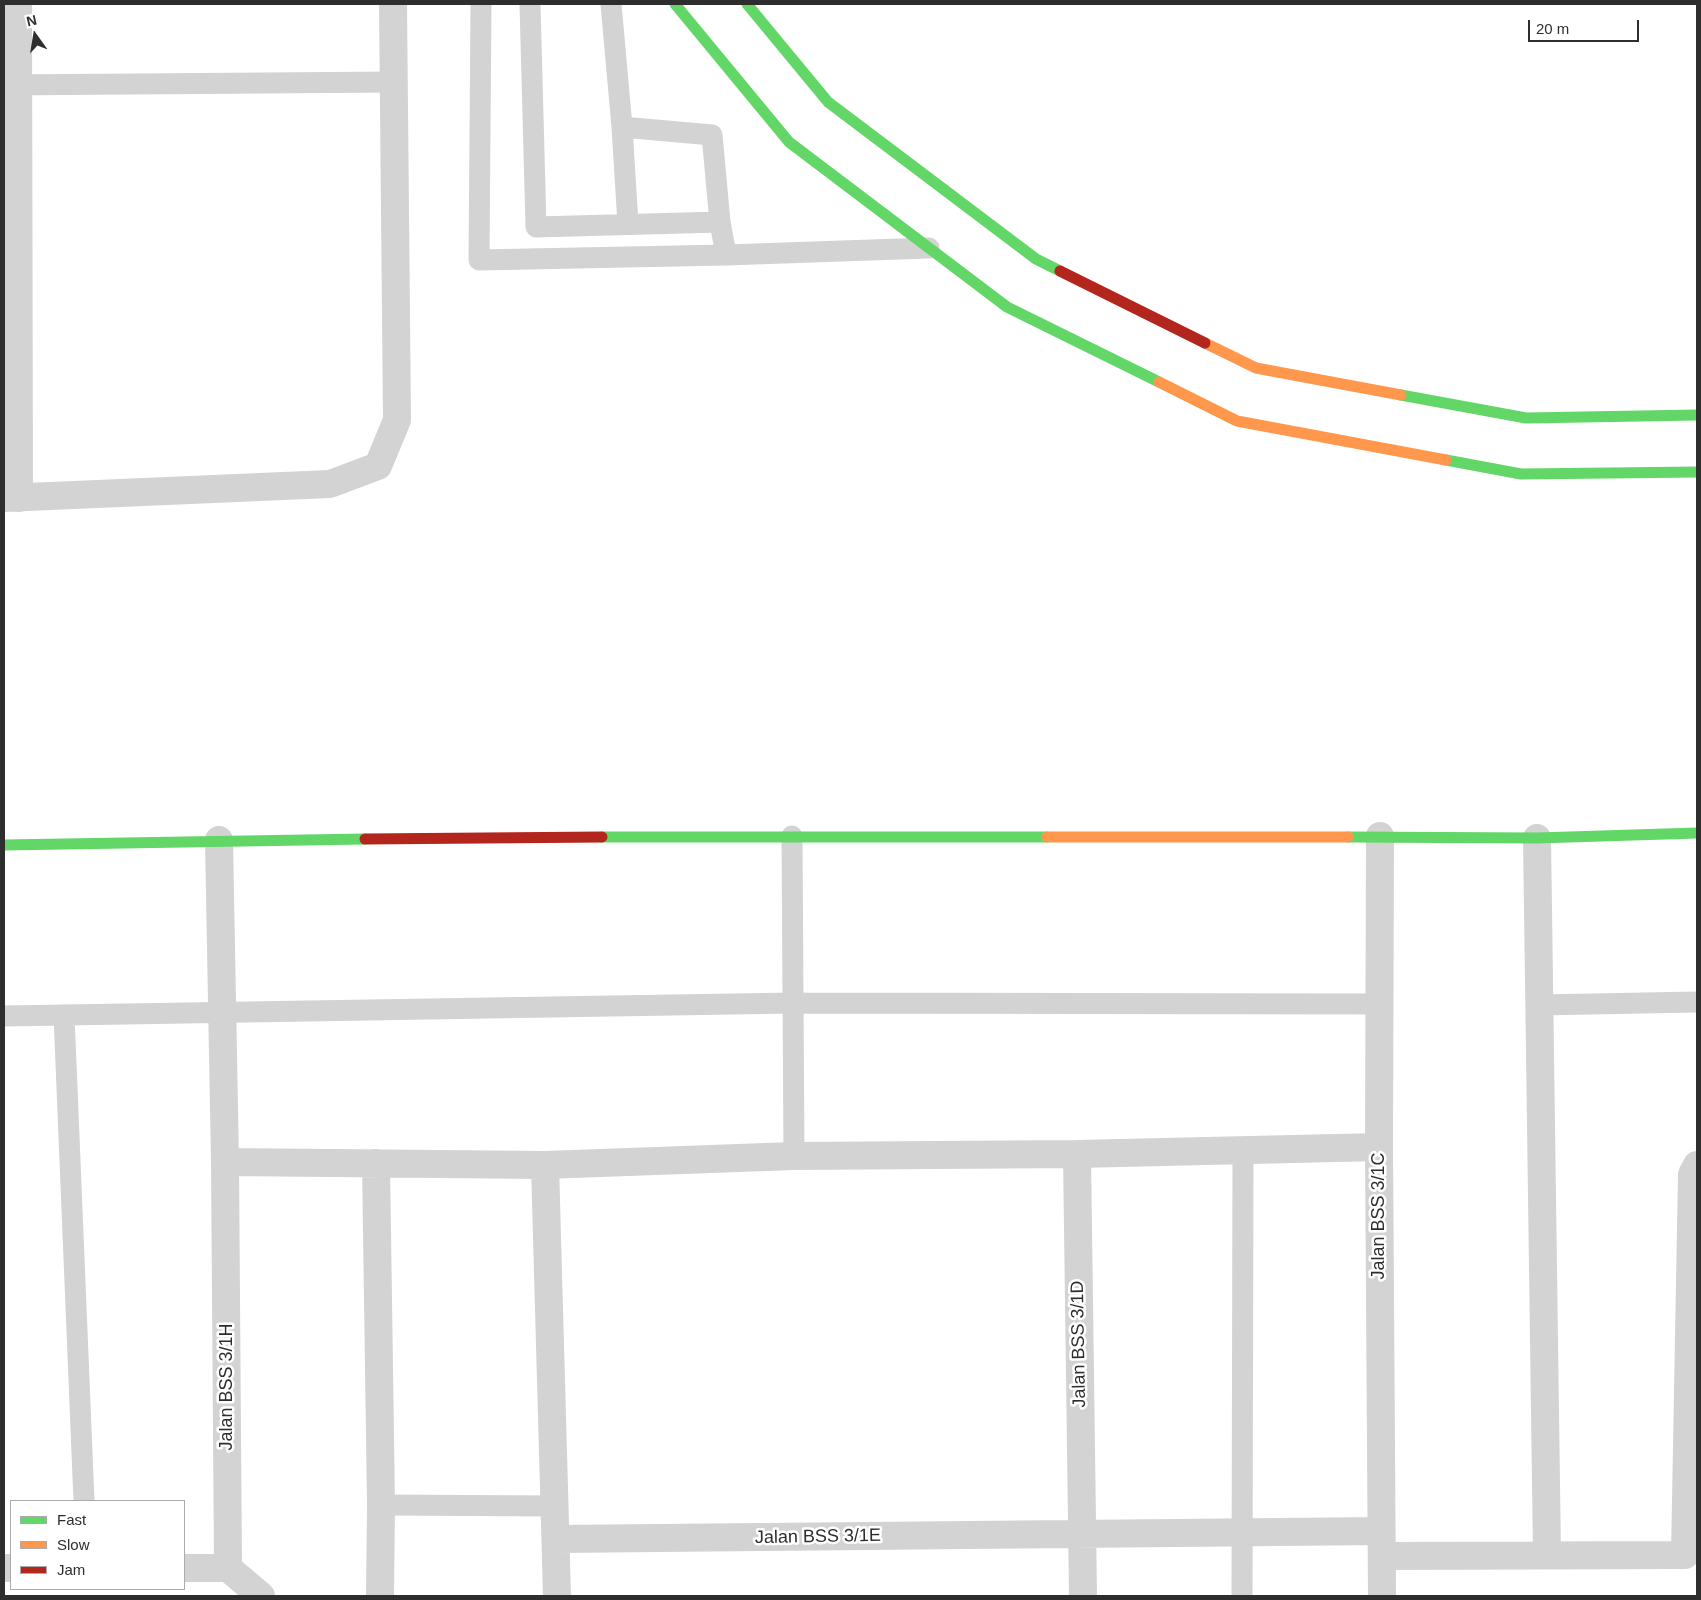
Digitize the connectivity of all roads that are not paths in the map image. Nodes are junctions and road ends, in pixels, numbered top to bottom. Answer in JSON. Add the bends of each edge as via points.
{"nodes":[{"id":1,"x":18,"y":4,"type":"edge"},
{"id":2,"x":393,"y":4,"type":"edge"},
{"id":3,"x":481,"y":4,"type":"edge"},
{"id":4,"x":530,"y":4,"type":"edge"},
{"id":5,"x":612,"y":4,"type":"edge"},
{"id":6,"x":675,"y":4,"type":"edge"},
{"id":7,"x":747,"y":4,"type":"edge"},
{"id":8,"x":394,"y":82,"type":"junction"},
{"id":9,"x":11,"y":85,"type":"edge"},
{"id":10,"x":622,"y":128,"type":"junction"},
{"id":11,"x":720,"y":222,"type":"junction"},
{"id":12,"x":628,"y":224,"type":"junction"},
{"id":13,"x":929,"y":248,"type":"junction"},
{"id":14,"x":726,"y":256,"type":"junction"},
{"id":15,"x":1697,"y":415,"type":"edge"},
{"id":16,"x":1697,"y":472,"type":"edge"},
{"id":17,"x":11,"y":498,"type":"edge"},
{"id":18,"x":1697,"y":833,"type":"edge"},
{"id":19,"x":792,"y":836,"type":"junction"},
{"id":20,"x":1380,"y":836,"type":"junction"},
{"id":21,"x":1537,"y":838,"type":"junction"},
{"id":22,"x":219,"y":840,"type":"junction"},
{"id":23,"x":4,"y":845,"type":"edge"},
{"id":24,"x":1697,"y":1002,"type":"edge"},
{"id":25,"x":794,"y":1003,"type":"junction"},
{"id":26,"x":1380,"y":1004,"type":"junction"},
{"id":27,"x":1538,"y":1005,"type":"junction"},
{"id":28,"x":222,"y":1011,"type":"junction"},
{"id":29,"x":64,"y":1015,"type":"junction"},
{"id":30,"x":4,"y":1016,"type":"edge"},
{"id":31,"x":1379,"y":1147,"type":"junction"},
{"id":32,"x":1243,"y":1150,"type":"junction"},
{"id":33,"x":1077,"y":1154,"type":"junction"},
{"id":34,"x":794,"y":1156,"type":"junction"},
{"id":35,"x":225,"y":1162,"type":"junction"},
{"id":36,"x":376,"y":1163,"type":"junction"},
{"id":37,"x":546,"y":1165,"type":"junction"},
{"id":38,"x":1697,"y":1165,"type":"edge"},
{"id":39,"x":84,"y":1500,"type":"edge"},
{"id":40,"x":381,"y":1505,"type":"junction"},
{"id":41,"x":554,"y":1506,"type":"junction"},
{"id":42,"x":1242,"y":1533,"type":"junction"},
{"id":43,"x":1081,"y":1535,"type":"junction"},
{"id":44,"x":556,"y":1539,"type":"junction"},
{"id":45,"x":1381,"y":1544,"type":"junction"},
{"id":46,"x":1547,"y":1555,"type":"junction"},
{"id":47,"x":1691,"y":1561,"type":"edge"},
{"id":48,"x":185,"y":1568,"type":"edge"},
{"id":49,"x":228,"y":1568,"type":"junction"},
{"id":50,"x":261,"y":1596,"type":"edge"},
{"id":51,"x":380,"y":1596,"type":"edge"},
{"id":52,"x":557,"y":1596,"type":"edge"},
{"id":53,"x":1083,"y":1596,"type":"edge"},
{"id":54,"x":1242,"y":1596,"type":"edge"},
{"id":55,"x":1382,"y":1596,"type":"edge"}],
"edges":[{"from":1,"to":9,"type":"street"},
{"from":2,"to":8,"type":"street"},
{"from":3,"to":14,"type":"lane","via":[[479,260]]},
{"from":4,"to":12,"type":"lane","via":[[536,227]]},
{"from":5,"to":10,"type":"lane"},
{"from":6,"to":13,"type":"street","via":[[789,142]]},
{"from":7,"to":15,"type":"street","via":[[828,102],[1036,259],[1256,368],[1526,418]]},
{"from":8,"to":9,"type":"lane"},
{"from":8,"to":17,"type":"street","via":[[397,420],[378,466],[330,484]]},
{"from":9,"to":17,"type":"street"},
{"from":10,"to":11,"type":"lane","via":[[712,135]]},
{"from":10,"to":12,"type":"lane"},
{"from":11,"to":12,"type":"lane"},
{"from":11,"to":14,"type":"lane"},
{"from":13,"to":14,"type":"lane"},
{"from":13,"to":16,"type":"street","via":[[1007,307],[1237,421],[1521,474]]},
{"from":18,"to":21,"type":"street"},
{"from":19,"to":20,"type":"street"},
{"from":19,"to":22,"type":"street"},
{"from":19,"to":25,"type":"lane"},
{"from":20,"to":21,"type":"street"},
{"from":20,"to":26,"type":"street","name":"Jalan BSS 3/1C"},
{"from":21,"to":27,"type":"street"},
{"from":22,"to":23,"type":"street"},
{"from":22,"to":28,"type":"street","name":"Jalan BSS 3/1H"},
{"from":24,"to":27,"type":"lane"},
{"from":25,"to":26,"type":"lane"},
{"from":25,"to":28,"type":"lane"},
{"from":25,"to":34,"type":"lane"},
{"from":26,"to":31,"type":"street","name":"Jalan BSS 3/1C"},
{"from":27,"to":46,"type":"street"},
{"from":28,"to":29,"type":"lane"},
{"from":28,"to":35,"type":"street","name":"Jalan BSS 3/1H"},
{"from":29,"to":30,"type":"lane"},
{"from":29,"to":39,"type":"lane"},
{"from":31,"to":32,"type":"street"},
{"from":31,"to":45,"type":"street","name":"Jalan BSS 3/1C"},
{"from":32,"to":33,"type":"street"},
{"from":32,"to":42,"type":"lane"},
{"from":33,"to":34,"type":"street"},
{"from":33,"to":43,"type":"street","name":"Jalan BSS 3/1D"},
{"from":34,"to":37,"type":"street"},
{"from":35,"to":36,"type":"street"},
{"from":35,"to":49,"type":"street","name":"Jalan BSS 3/1H"},
{"from":36,"to":37,"type":"street"},
{"from":36,"to":40,"type":"street"},
{"from":37,"to":41,"type":"street"},
{"from":38,"to":47,"type":"street","via":[[1692,1174]]},
{"from":40,"to":41,"type":"lane"},
{"from":40,"to":51,"type":"street"},
{"from":41,"to":44,"type":"street"},
{"from":42,"to":43,"type":"street","name":"Jalan BSS 3/1E"},
{"from":42,"to":45,"type":"street","name":"Jalan BSS 3/1E"},
{"from":42,"to":54,"type":"lane"},
{"from":43,"to":44,"type":"street","name":"Jalan BSS 3/1E"},
{"from":43,"to":53,"type":"street","name":"Jalan BSS 3/1D"},
{"from":44,"to":52,"type":"street"},
{"from":45,"to":46,"type":"street","name":"Jalan BSS 3/1E"},
{"from":45,"to":55,"type":"street","name":"Jalan BSS 3/1C"},
{"from":46,"to":47,"type":"street","name":"Jalan BSS 3/1E"},
{"from":48,"to":49,"type":"street"},
{"from":49,"to":50,"type":"street"}]}
